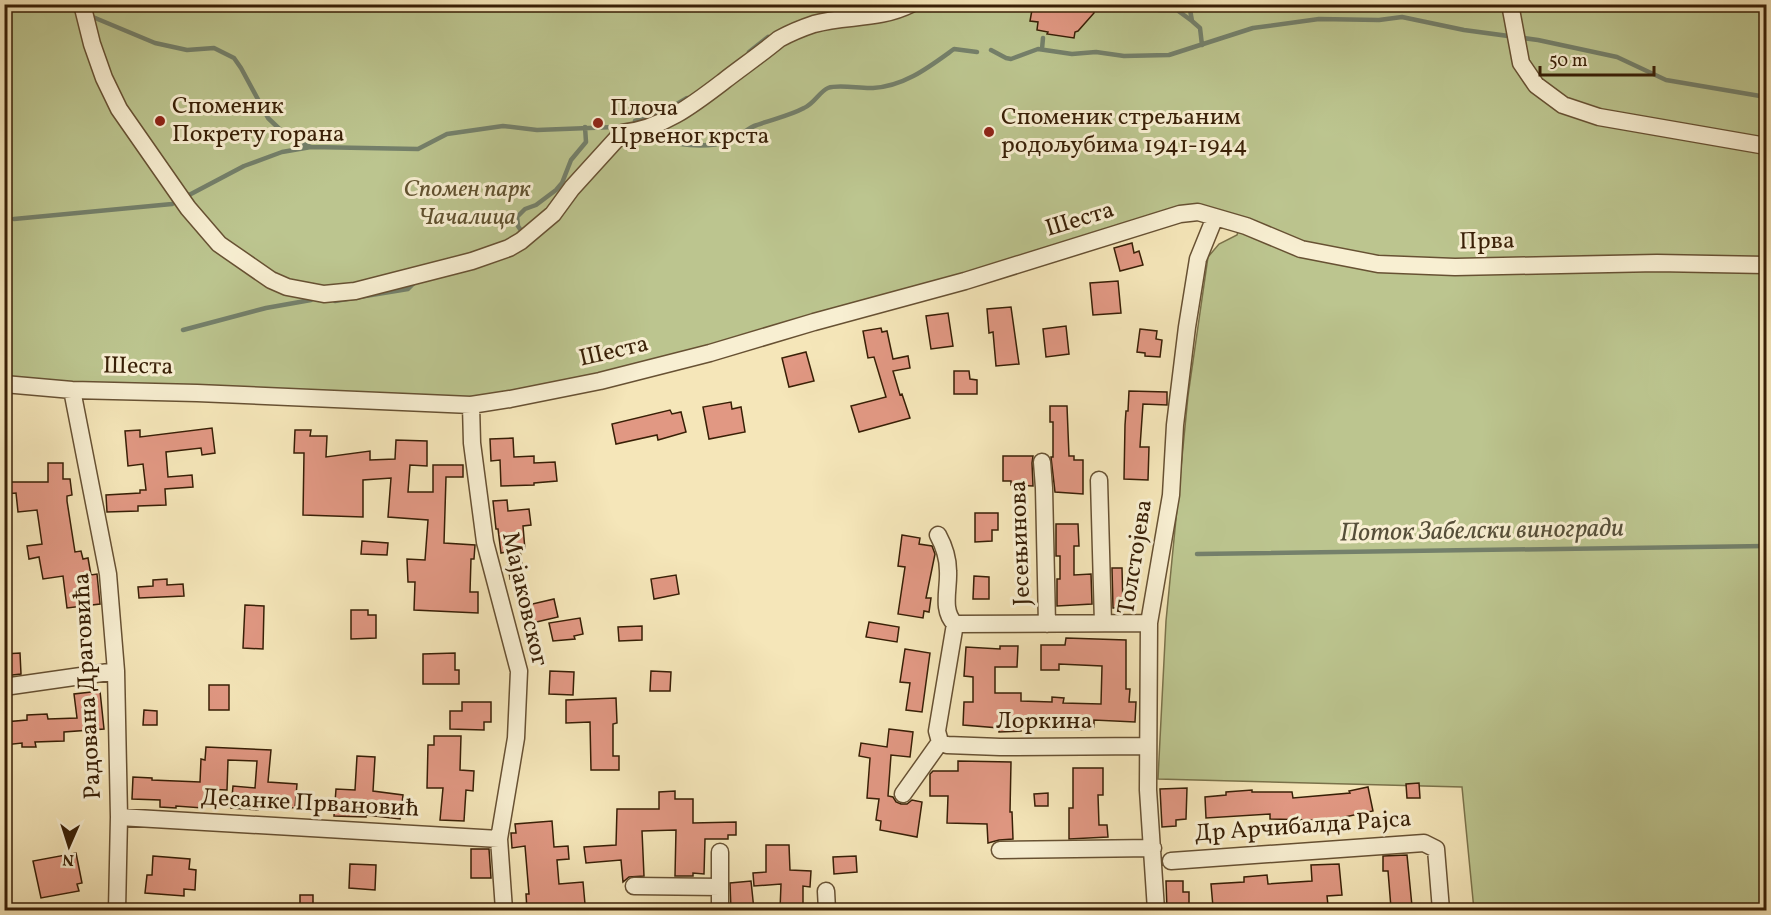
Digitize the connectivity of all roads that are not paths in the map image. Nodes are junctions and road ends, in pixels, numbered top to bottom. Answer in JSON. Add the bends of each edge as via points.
{"nodes":[{"id":1,"x":911,"y":4,"type":"edge"},
{"id":2,"x":1510,"y":4,"type":"edge"},
{"id":3,"x":83,"y":10,"type":"edge"},
{"id":4,"x":1767,"y":146,"type":"edge"},
{"id":5,"x":1215,"y":217,"type":"junction"},
{"id":6,"x":1767,"y":264,"type":"edge"},
{"id":7,"x":4,"y":384,"type":"edge"},
{"id":8,"x":72,"y":390,"type":"junction"},
{"id":9,"x":471,"y":405,"type":"junction"},
{"id":10,"x":1042,"y":462,"type":"dead end"},
{"id":11,"x":1099,"y":480,"type":"dead end"},
{"id":12,"x":938,"y":535,"type":"dead end"},
{"id":13,"x":1103,"y":623,"type":"junction"},
{"id":14,"x":1149,"y":623,"type":"junction"},
{"id":15,"x":955,"y":624,"type":"junction"},
{"id":16,"x":1047,"y":624,"type":"junction"},
{"id":17,"x":116,"y":671,"type":"junction"},
{"id":18,"x":4,"y":687,"type":"edge"},
{"id":19,"x":940,"y":742,"type":"junction"},
{"id":20,"x":1148,"y":746,"type":"junction"},
{"id":21,"x":903,"y":794,"type":"dead end"},
{"id":22,"x":118,"y":817,"type":"junction"},
{"id":23,"x":499,"y":839,"type":"junction"},
{"id":24,"x":1153,"y":848,"type":"junction"},
{"id":25,"x":1000,"y":850,"type":"dead end"},
{"id":26,"x":720,"y":852,"type":"dead end"},
{"id":27,"x":1171,"y":861,"type":"dead end"},
{"id":28,"x":634,"y":886,"type":"dead end"},
{"id":29,"x":720,"y":887,"type":"junction"},
{"id":30,"x":826,"y":891,"type":"dead end"},
{"id":31,"x":117,"y":910,"type":"edge"},
{"id":32,"x":504,"y":910,"type":"edge"},
{"id":33,"x":720,"y":910,"type":"edge"},
{"id":34,"x":827,"y":910,"type":"edge"},
{"id":35,"x":1156,"y":910,"type":"edge"},
{"id":36,"x":1441,"y":910,"type":"edge"}],
"edges":[{"from":1,"to":3,"type":"street","via":[[894,12],[816,24],[779,39],[694,105],[623,136],[572,188],[553,214],[509,248],[355,291],[324,294],[271,280],[219,244],[182,200],[119,109],[104,78]]},
{"from":2,"to":4,"type":"street","via":[[1521,63],[1536,85],[1570,109],[1606,119]]},
{"from":5,"to":6,"type":"street","name":"Прва","via":[[1301,249],[1378,264]]},
{"from":5,"to":9,"type":"street","name":"Шеста","via":[[1198,212],[1180,214],[965,281],[710,353],[600,381]]},
{"from":5,"to":14,"type":"street","name":"Толстојева","via":[[1198,259],[1186,327],[1174,425],[1171,495]]},
{"from":7,"to":8,"type":"street","name":"Шеста"},
{"from":8,"to":9,"type":"street","name":"Шеста"},
{"from":8,"to":17,"type":"street","name":"Радована Драговића","via":[[108,574]]},
{"from":9,"to":23,"type":"street","name":"Мајаковског","via":[[485,542],[519,671],[516,738]]},
{"from":10,"to":16,"type":"street","name":"Јесењинова"},
{"from":11,"to":13,"type":"street"},
{"from":12,"to":15,"type":"street","via":[[947,559],[947,612]]},
{"from":13,"to":14,"type":"street","name":"Јесењинова"},
{"from":13,"to":16,"type":"street","name":"Јесењинова"},
{"from":14,"to":20,"type":"street","name":"Толстојева"},
{"from":15,"to":16,"type":"street","name":"Јесењинова"},
{"from":15,"to":19,"type":"street","via":[[937,731]]},
{"from":17,"to":18,"type":"street"},
{"from":17,"to":22,"type":"street","name":"Радована Драговића"},
{"from":19,"to":20,"type":"street","name":"Лоркина","via":[[1000,747]]},
{"from":19,"to":21,"type":"street"},
{"from":20,"to":24,"type":"street","name":"Толстојева"},
{"from":22,"to":23,"type":"street","name":"Десанке Првановић"},
{"from":22,"to":31,"type":"street","name":"Радована Драговића"},
{"from":23,"to":32,"type":"street","name":"Мајаковског"},
{"from":24,"to":25,"type":"street"},
{"from":24,"to":35,"type":"street","name":"Толстојева"},
{"from":26,"to":29,"type":"street"},
{"from":27,"to":36,"type":"street","name":"Др Арчибалда Рајса","via":[[1424,843],[1436,849]]},
{"from":28,"to":29,"type":"street"},
{"from":29,"to":33,"type":"street"},
{"from":30,"to":34,"type":"street"}]}
